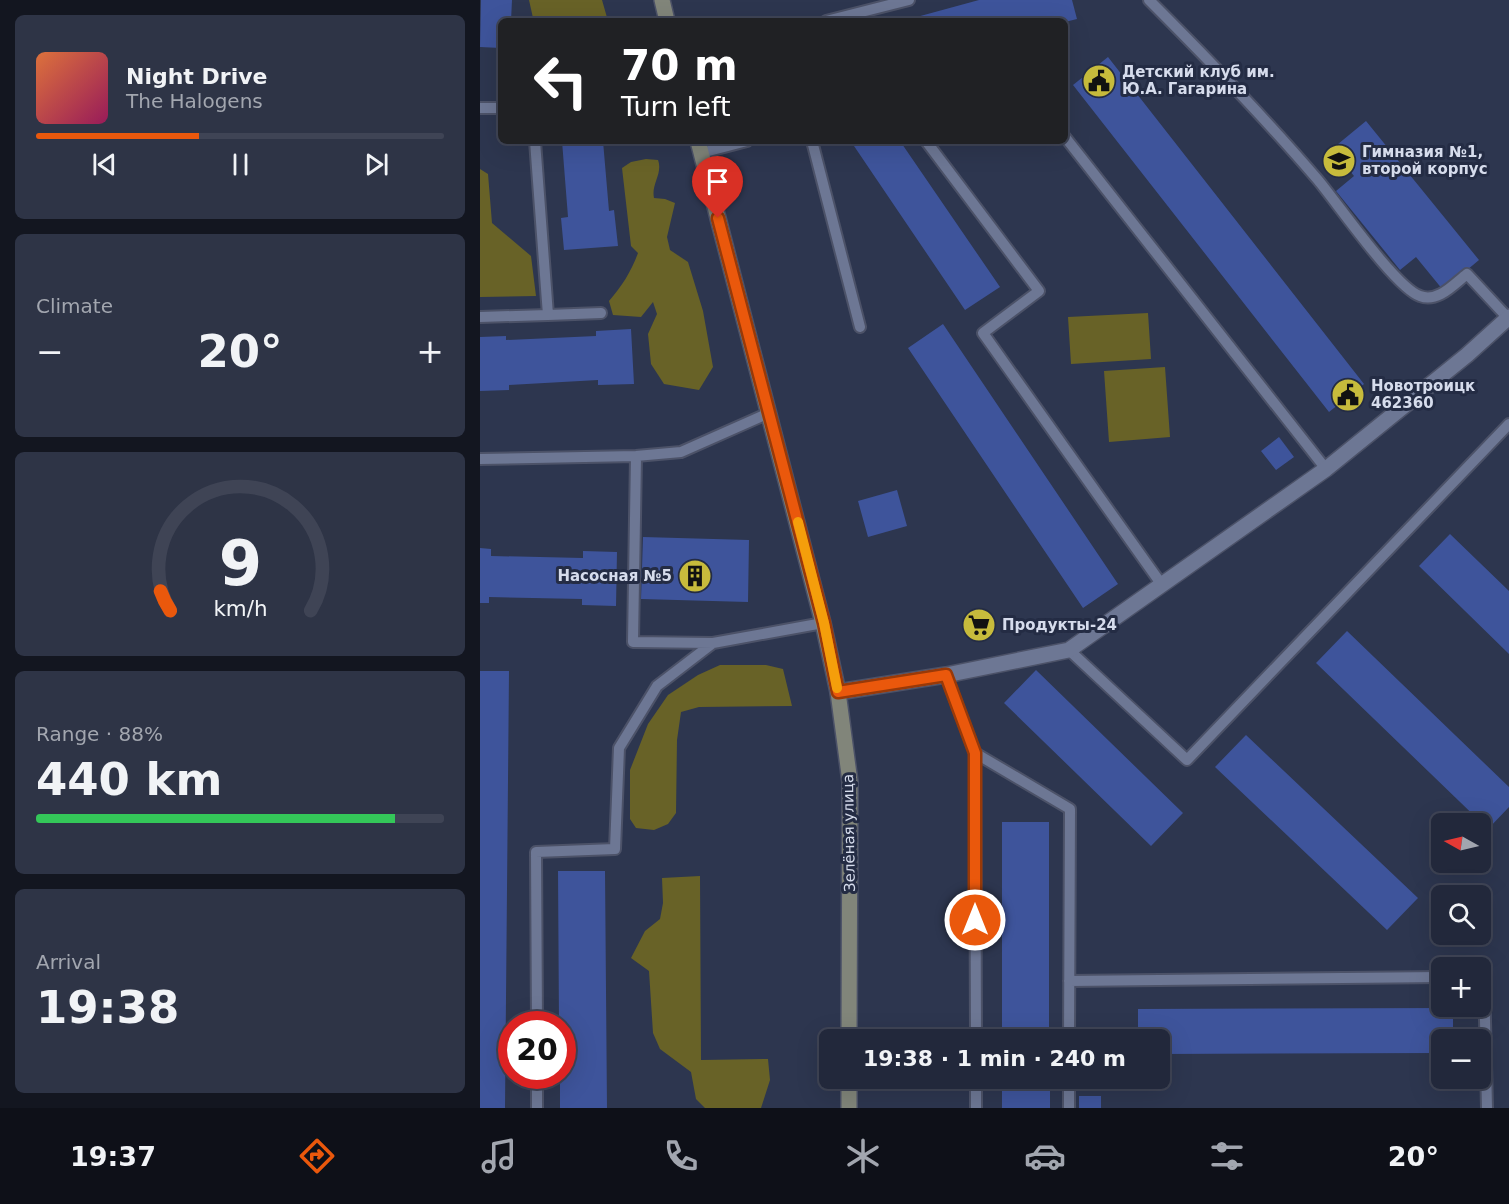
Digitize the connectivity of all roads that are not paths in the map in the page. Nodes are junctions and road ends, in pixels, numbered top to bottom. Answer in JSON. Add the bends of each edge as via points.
{"nodes":[{"id":1,"x":662,"y":0,"type":"edge"},
{"id":2,"x":909,"y":0,"type":"edge"},
{"id":3,"x":1149,"y":0,"type":"edge"},
{"id":4,"x":666,"y":18,"type":"edge"},
{"id":5,"x":838,"y":18,"type":"edge"},
{"id":6,"x":480,"y":108,"type":"edge"},
{"id":7,"x":498,"y":108,"type":"edge"},
{"id":8,"x":1068,"y":140,"type":"edge"},
{"id":9,"x":535,"y":144,"type":"edge"},
{"id":10,"x":724,"y":144,"type":"edge"},
{"id":11,"x":813,"y":144,"type":"edge"},
{"id":12,"x":928,"y":144,"type":"edge"},
{"id":13,"x":700,"y":147,"type":"edge"},
{"id":14,"x":602,"y":313,"type":"dead end"},
{"id":15,"x":548,"y":315,"type":"junction"},
{"id":16,"x":480,"y":317,"type":"edge"},
{"id":17,"x":1508,"y":318,"type":"edge"},
{"id":18,"x":860,"y":327,"type":"dead end"},
{"id":19,"x":769,"y":412,"type":"junction"},
{"id":20,"x":1509,"y":424,"type":"edge"},
{"id":21,"x":636,"y":456,"type":"junction"},
{"id":22,"x":480,"y":459,"type":"edge"},
{"id":23,"x":1326,"y":469,"type":"junction"},
{"id":24,"x":1162,"y":585,"type":"junction"},
{"id":25,"x":824,"y":623,"type":"junction"},
{"id":26,"x":713,"y":643,"type":"junction"},
{"id":27,"x":1069,"y":651,"type":"junction"},
{"id":28,"x":946,"y":675,"type":"junction"},
{"id":29,"x":838,"y":692,"type":"junction"},
{"id":30,"x":975,"y":753,"type":"junction"},
{"id":31,"x":1431,"y":977,"type":"edge"},
{"id":32,"x":1069,"y":981,"type":"junction"},
{"id":33,"x":537,"y":1011,"type":"edge"},
{"id":34,"x":1485,"y":1017,"type":"edge"},
{"id":35,"x":849,"y":1029,"type":"edge"},
{"id":36,"x":976,"y":1029,"type":"edge"},
{"id":37,"x":1069,"y":1029,"type":"edge"},
{"id":38,"x":537,"y":1089,"type":"edge"},
{"id":39,"x":849,"y":1089,"type":"edge"},
{"id":40,"x":976,"y":1089,"type":"edge"},
{"id":41,"x":1069,"y":1089,"type":"edge"},
{"id":42,"x":537,"y":1108,"type":"edge"},
{"id":43,"x":849,"y":1108,"type":"edge"},
{"id":44,"x":976,"y":1108,"type":"edge"},
{"id":45,"x":1069,"y":1108,"type":"edge"},
{"id":46,"x":1487,"y":1108,"type":"edge"}],
"edges":[{"from":1,"to":4,"type":"main road"},
{"from":2,"to":5,"type":"lane"},
{"from":3,"to":17,"type":"lane","via":[[1317,180],[1406,287],[1432,298],[1467,274]]},
{"from":6,"to":7,"type":"lane"},
{"from":8,"to":23,"type":"lane"},
{"from":9,"to":15,"type":"lane"},
{"from":10,"to":13,"type":"lane"},
{"from":11,"to":18,"type":"lane"},
{"from":12,"to":24,"type":"lane","via":[[1039,291],[983,333]]},
{"from":13,"to":19,"type":"main road","name":"Зелёная улица"},
{"from":14,"to":15,"type":"lane"},
{"from":15,"to":16,"type":"lane"},
{"from":17,"to":23,"type":"street"},
{"from":19,"to":21,"type":"lane","via":[[681,452]]},
{"from":19,"to":25,"type":"main road","name":"Зелёная улица"},
{"from":20,"to":27,"type":"lane","via":[[1187,760]]},
{"from":21,"to":22,"type":"lane"},
{"from":21,"to":26,"type":"lane","via":[[633,642]]},
{"from":23,"to":24,"type":"street"},
{"from":24,"to":27,"type":"street"},
{"from":25,"to":26,"type":"lane"},
{"from":25,"to":29,"type":"main road","name":"Зелёная улица"},
{"from":26,"to":33,"type":"lane","via":[[657,686],[620,748],[615,849],[536,852]]},
{"from":27,"to":28,"type":"street"},
{"from":28,"to":29,"type":"street"},
{"from":28,"to":30,"type":"lane"},
{"from":29,"to":35,"type":"main road","name":"Зелёная улица","via":[[850,782]]},
{"from":30,"to":32,"type":"lane","via":[[1070,809]]},
{"from":30,"to":36,"type":"lane"},
{"from":31,"to":32,"type":"lane"},
{"from":32,"to":37,"type":"lane"},
{"from":34,"to":46,"type":"lane"},
{"from":38,"to":42,"type":"lane"},
{"from":39,"to":43,"type":"main road"},
{"from":40,"to":44,"type":"lane"},
{"from":41,"to":45,"type":"lane"}]}
